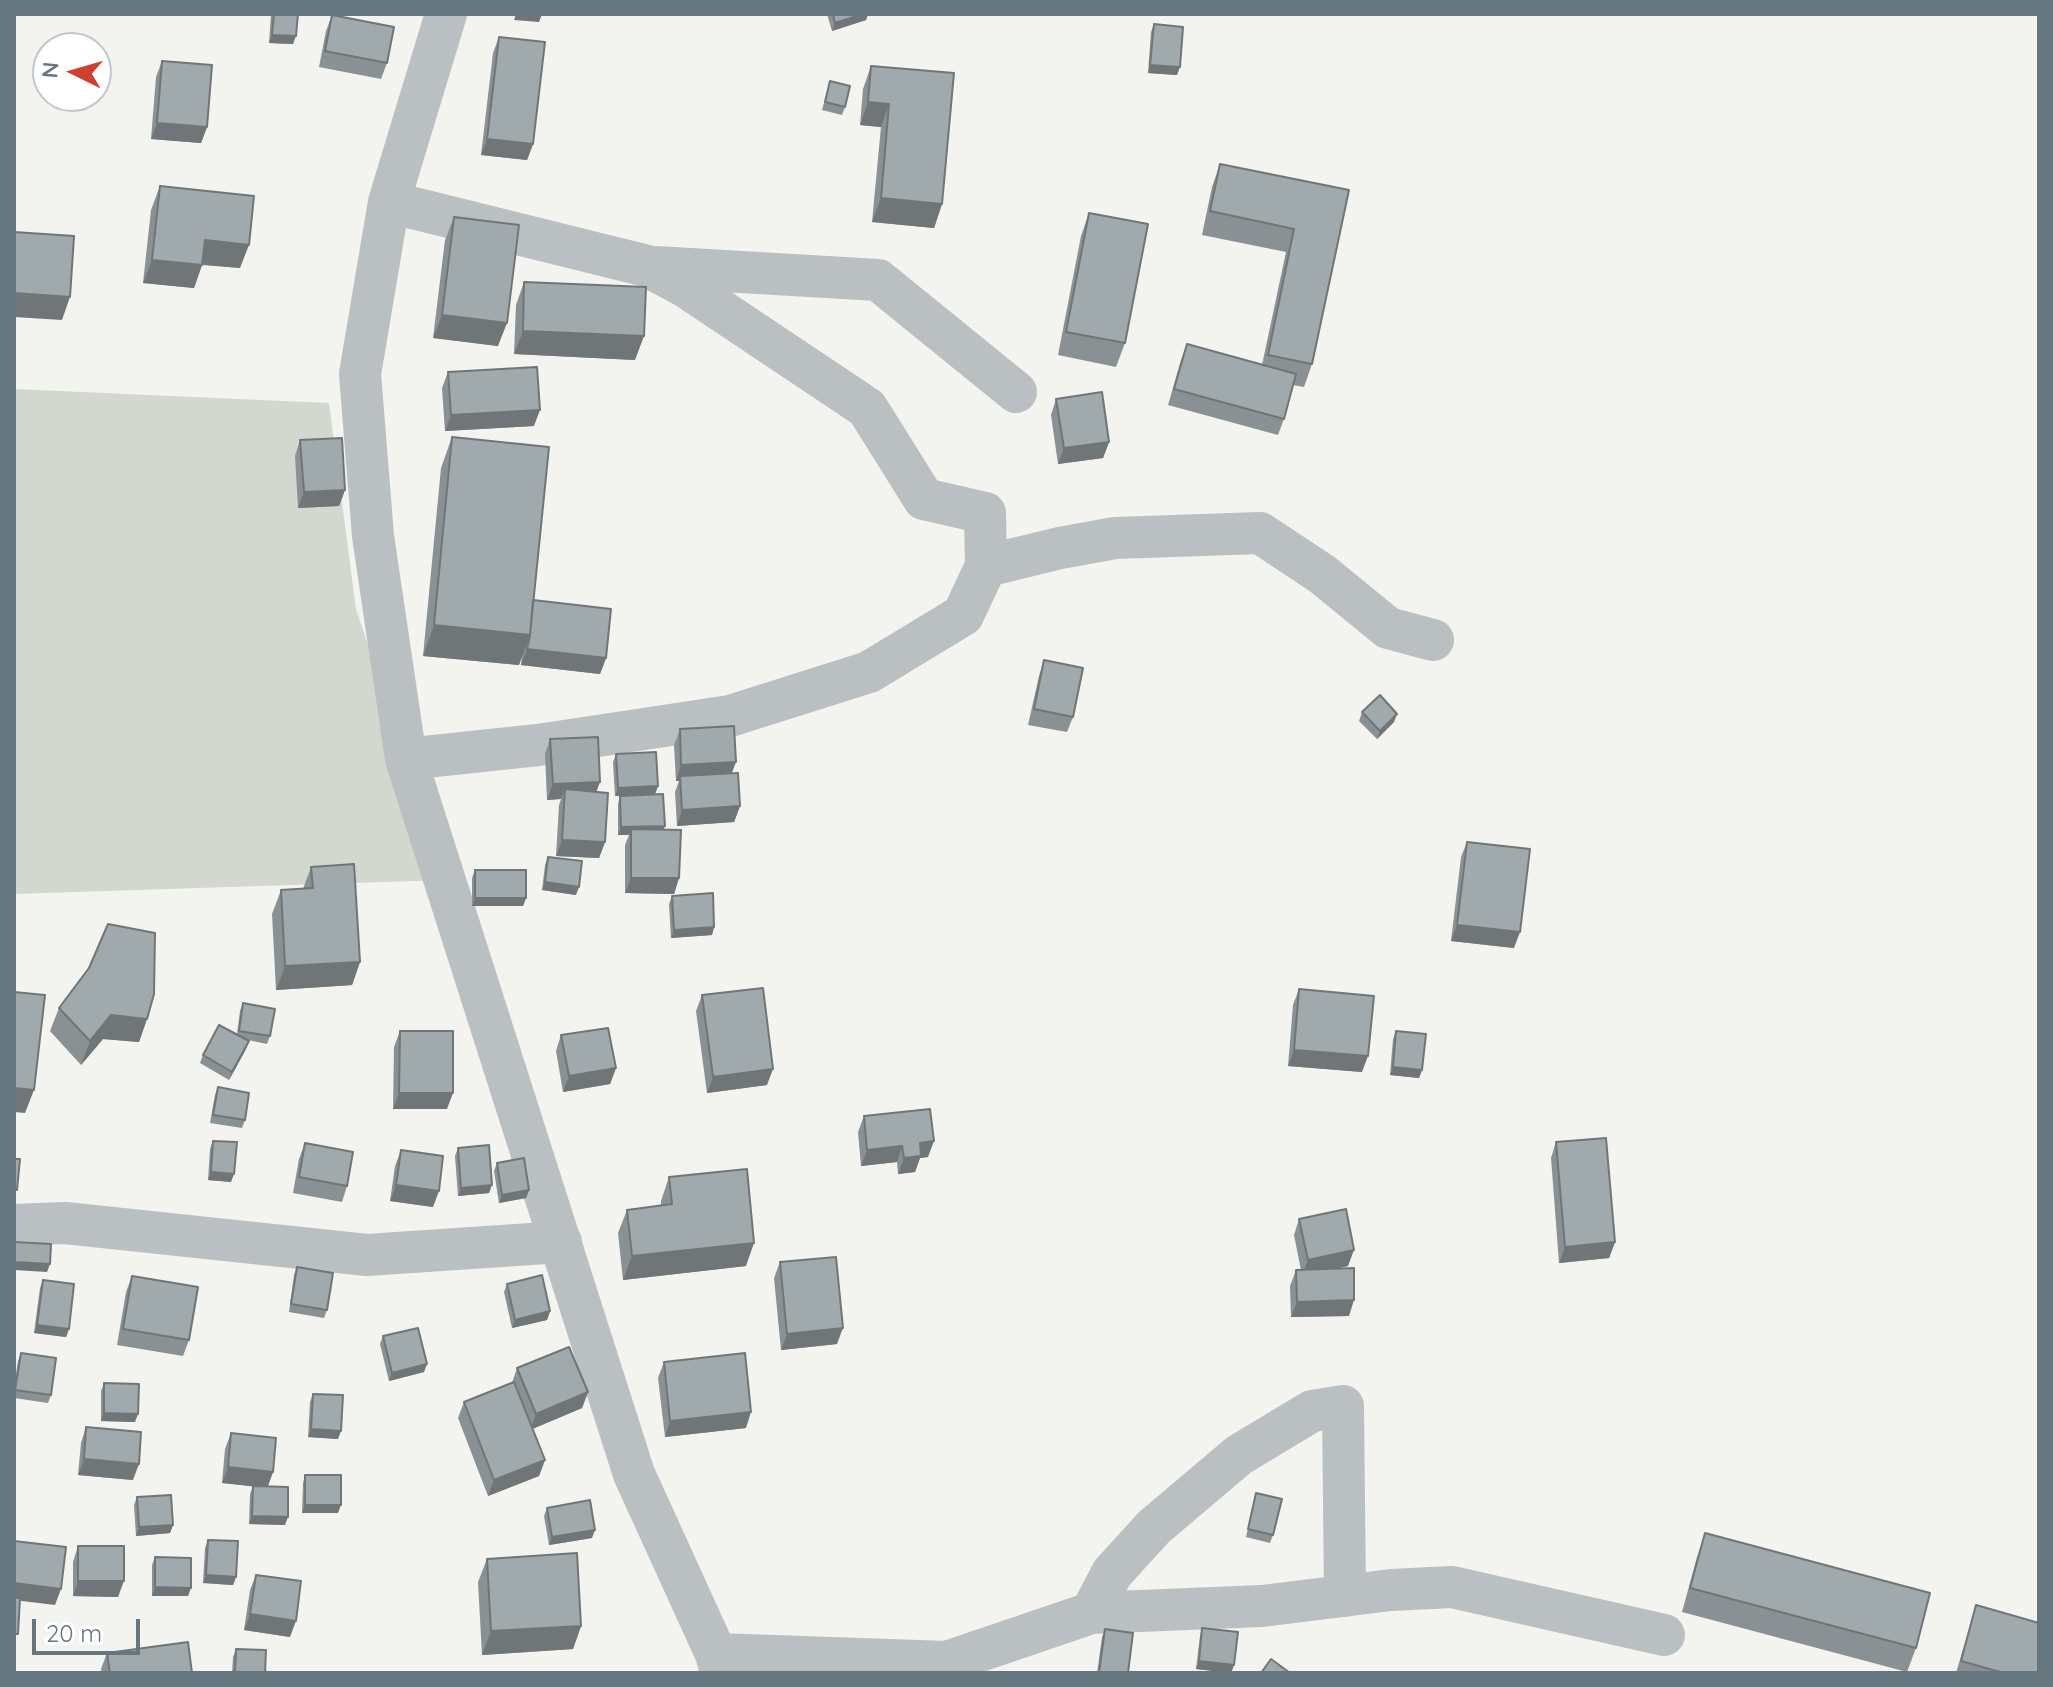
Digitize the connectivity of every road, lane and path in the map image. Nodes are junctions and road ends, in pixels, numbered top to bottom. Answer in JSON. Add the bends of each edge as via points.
{"nodes":[{"id":1,"x":446,"y":14,"type":"edge"},
{"id":2,"x":389,"y":202,"type":"junction"},
{"id":3,"x":647,"y":266,"type":"junction"},
{"id":4,"x":1016,"y":392,"type":"dead end"},
{"id":5,"x":986,"y":566,"type":"junction"},
{"id":6,"x":1433,"y":640,"type":"dead end"},
{"id":7,"x":406,"y":759,"type":"junction"},
{"id":8,"x":14,"y":1225,"type":"edge"},
{"id":9,"x":561,"y":1242,"type":"junction"},
{"id":10,"x":1345,"y":1596,"type":"junction"},
{"id":11,"x":1091,"y":1613,"type":"junction"},
{"id":12,"x":1664,"y":1635,"type":"dead end"},
{"id":13,"x":718,"y":1664,"type":"edge"}],
"edges":[{"from":1,"to":2,"type":"street"},
{"from":2,"to":3,"type":"street"},
{"from":2,"to":7,"type":"street","via":[[360,374],[373,536]]},
{"from":3,"to":4,"type":"street","via":[[878,280]]},
{"from":3,"to":5,"type":"street","via":[[867,408],[924,499],[985,513]]},
{"from":5,"to":6,"type":"street","via":[[1115,538],[1260,533],[1322,574],[1388,628]]},
{"from":5,"to":7,"type":"street","via":[[963,615],[869,672],[730,716]]},
{"from":7,"to":9,"type":"street"},
{"from":8,"to":9,"type":"street","via":[[65,1223],[367,1255]]},
{"from":9,"to":13,"type":"street","via":[[634,1474]]},
{"from":10,"to":11,"type":"street","via":[[1262,1606]]},
{"from":10,"to":11,"type":"street","via":[[1343,1406],[1312,1411],[1239,1455],[1154,1527],[1112,1573]]},
{"from":10,"to":12,"type":"street","via":[[1452,1587]]},
{"from":11,"to":13,"type":"street","via":[[947,1662]]}]}
